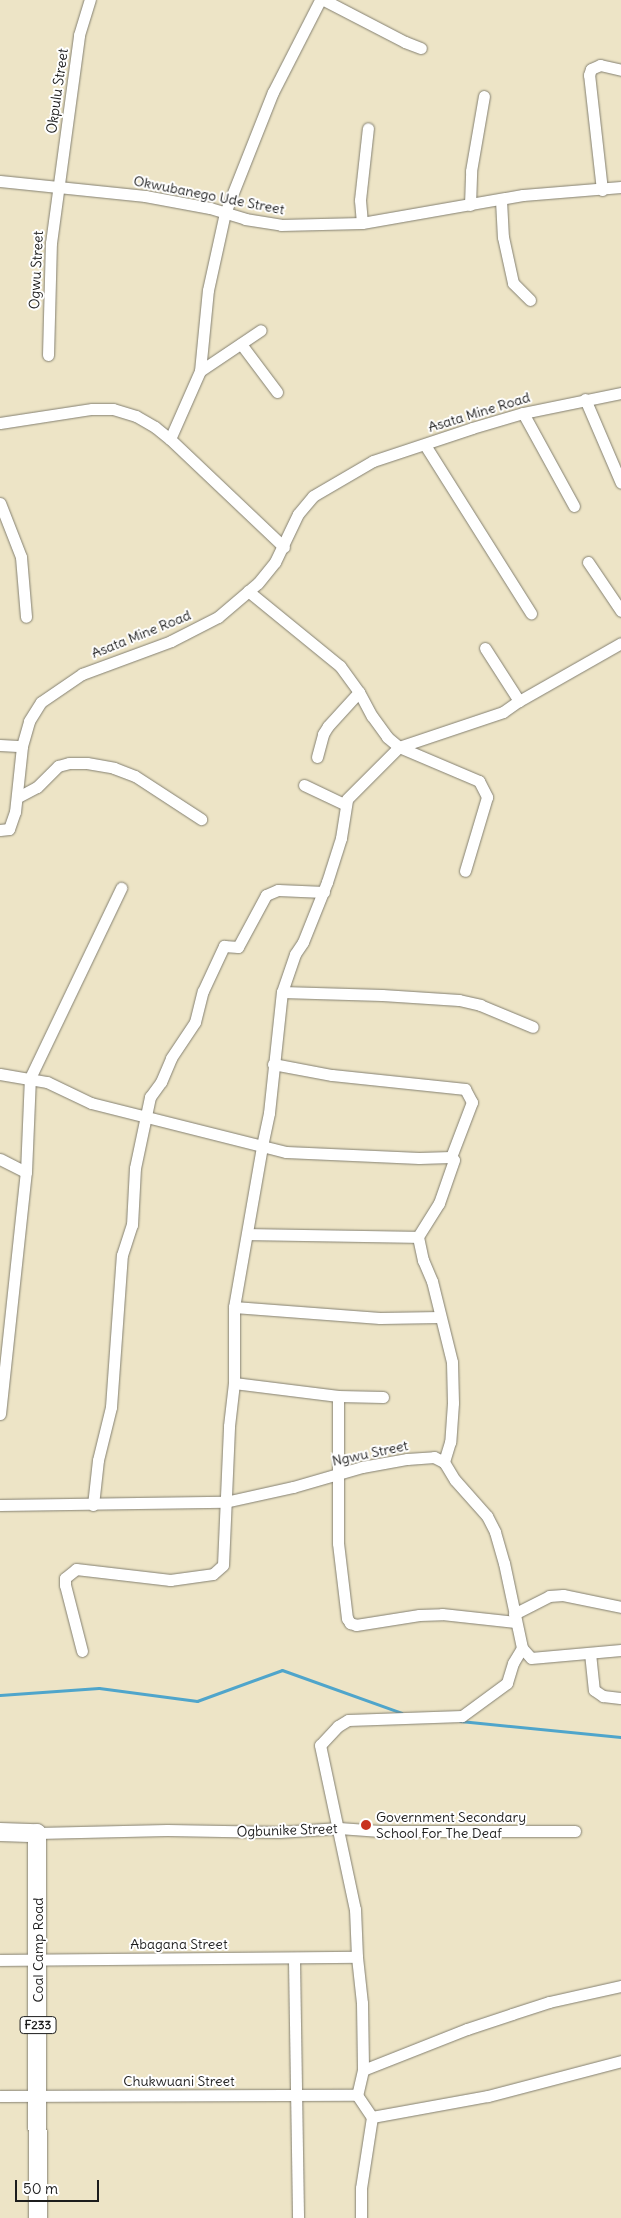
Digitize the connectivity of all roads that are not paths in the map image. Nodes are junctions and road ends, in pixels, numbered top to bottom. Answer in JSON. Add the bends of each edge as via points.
{"nodes":[{"id":1,"x":90,"y":0,"type":"edge"},
{"id":2,"x":322,"y":0,"type":"edge"},
{"id":3,"x":421,"y":48,"type":"dead end"},
{"id":4,"x":621,"y":70,"type":"edge"},
{"id":5,"x":484,"y":96,"type":"dead end"},
{"id":6,"x":368,"y":128,"type":"dead end"},
{"id":7,"x":0,"y":181,"type":"edge"},
{"id":8,"x":621,"y":187,"type":"edge"},
{"id":9,"x":60,"y":188,"type":"junction"},
{"id":10,"x":602,"y":190,"type":"junction"},
{"id":11,"x":621,"y":198,"type":"edge"},
{"id":12,"x":501,"y":200,"type":"junction"},
{"id":13,"x":470,"y":205,"type":"junction"},
{"id":14,"x":225,"y":213,"type":"junction"},
{"id":15,"x":362,"y":223,"type":"junction"},
{"id":16,"x":530,"y":300,"type":"dead end"},
{"id":17,"x":261,"y":330,"type":"dead end"},
{"id":18,"x":241,"y":344,"type":"junction"},
{"id":19,"x":48,"y":355,"type":"dead end"},
{"id":20,"x":200,"y":371,"type":"junction"},
{"id":21,"x":277,"y":392,"type":"dead end"},
{"id":22,"x":621,"y":393,"type":"edge"},
{"id":23,"x":585,"y":399,"type":"junction"},
{"id":24,"x":523,"y":413,"type":"junction"},
{"id":25,"x":0,"y":423,"type":"edge"},
{"id":26,"x":170,"y":439,"type":"junction"},
{"id":27,"x":425,"y":445,"type":"junction"},
{"id":28,"x":621,"y":483,"type":"edge"},
{"id":29,"x":0,"y":503,"type":"edge"},
{"id":30,"x":574,"y":506,"type":"dead end"},
{"id":31,"x":284,"y":547,"type":"junction"},
{"id":32,"x":588,"y":562,"type":"dead end"},
{"id":33,"x":248,"y":591,"type":"junction"},
{"id":34,"x":621,"y":611,"type":"edge"},
{"id":35,"x":531,"y":613,"type":"dead end"},
{"id":36,"x":26,"y":617,"type":"dead end"},
{"id":37,"x":621,"y":643,"type":"edge"},
{"id":38,"x":485,"y":648,"type":"dead end"},
{"id":39,"x":359,"y":692,"type":"junction"},
{"id":40,"x":520,"y":701,"type":"junction"},
{"id":41,"x":0,"y":745,"type":"edge"},
{"id":42,"x":22,"y":746,"type":"junction"},
{"id":43,"x":399,"y":747,"type":"junction"},
{"id":44,"x":317,"y":757,"type":"dead end"},
{"id":45,"x":304,"y":785,"type":"dead end"},
{"id":46,"x":18,"y":796,"type":"junction"},
{"id":47,"x":344,"y":804,"type":"junction"},
{"id":48,"x":201,"y":819,"type":"dead end"},
{"id":49,"x":0,"y":830,"type":"edge"},
{"id":50,"x":465,"y":871,"type":"dead end"},
{"id":51,"x":121,"y":888,"type":"dead end"},
{"id":52,"x":324,"y":892,"type":"junction"},
{"id":53,"x":282,"y":992,"type":"junction"},
{"id":54,"x":533,"y":1027,"type":"dead end"},
{"id":55,"x":273,"y":1064,"type":"junction"},
{"id":56,"x":0,"y":1074,"type":"edge"},
{"id":57,"x":30,"y":1078,"type":"junction"},
{"id":58,"x":145,"y":1115,"type":"junction"},
{"id":59,"x":262,"y":1146,"type":"junction"},
{"id":60,"x":451,"y":1157,"type":"junction"},
{"id":61,"x":0,"y":1159,"type":"edge"},
{"id":62,"x":26,"y":1172,"type":"junction"},
{"id":63,"x":249,"y":1234,"type":"junction"},
{"id":64,"x":418,"y":1237,"type":"junction"},
{"id":65,"x":234,"y":1307,"type":"junction"},
{"id":66,"x":440,"y":1317,"type":"junction"},
{"id":67,"x":234,"y":1383,"type":"junction"},
{"id":68,"x":338,"y":1396,"type":"junction"},
{"id":69,"x":383,"y":1397,"type":"dead end"},
{"id":70,"x":0,"y":1414,"type":"edge"},
{"id":71,"x":444,"y":1462,"type":"junction"},
{"id":72,"x":337,"y":1474,"type":"junction"},
{"id":73,"x":225,"y":1502,"type":"junction"},
{"id":74,"x":0,"y":1505,"type":"edge"},
{"id":75,"x":93,"y":1505,"type":"junction"},
{"id":76,"x":621,"y":1607,"type":"edge"},
{"id":77,"x":515,"y":1618,"type":"junction"},
{"id":78,"x":522,"y":1648,"type":"junction"},
{"id":79,"x":621,"y":1650,"type":"edge"},
{"id":80,"x":82,"y":1651,"type":"dead end"},
{"id":81,"x":590,"y":1653,"type":"junction"},
{"id":82,"x":620,"y":1698,"type":"edge"},
{"id":83,"x":340,"y":1828,"type":"junction"},
{"id":84,"x":575,"y":1831,"type":"dead end"},
{"id":85,"x":0,"y":1832,"type":"edge"},
{"id":86,"x":37,"y":1833,"type":"junction"},
{"id":87,"x":357,"y":1957,"type":"junction"},
{"id":88,"x":38,"y":1959,"type":"junction"},
{"id":89,"x":0,"y":1960,"type":"edge"},
{"id":90,"x":294,"y":1960,"type":"junction"},
{"id":91,"x":621,"y":1986,"type":"edge"},
{"id":92,"x":621,"y":2061,"type":"edge"},
{"id":93,"x":363,"y":2070,"type":"junction"},
{"id":94,"x":357,"y":2095,"type":"junction"},
{"id":95,"x":0,"y":2096,"type":"edge"},
{"id":96,"x":38,"y":2096,"type":"junction"},
{"id":97,"x":295,"y":2096,"type":"junction"},
{"id":98,"x":372,"y":2117,"type":"junction"},
{"id":99,"x":38,"y":2218,"type":"edge"},
{"id":100,"x":298,"y":2218,"type":"edge"},
{"id":101,"x":361,"y":2218,"type":"edge"}],
"edges":[{"from":1,"to":9,"type":"street","name":"Okpulu Street","via":[[79,35]]},
{"from":2,"to":3,"type":"street"},
{"from":2,"to":14,"type":"street","via":[[273,92]]},
{"from":4,"to":10,"type":"street","via":[[600,65],[591,69],[588,75]]},
{"from":5,"to":13,"type":"street","via":[[471,171]]},
{"from":6,"to":15,"type":"street","via":[[360,200]]},
{"from":7,"to":9,"type":"street","name":"Okwubanego Ude Street"},
{"from":8,"to":10,"type":"street","name":"Okwubanego Ude Street"},
{"from":8,"to":11,"type":"street"},
{"from":9,"to":14,"type":"street","name":"Okwubanego Ude Street","via":[[146,196]]},
{"from":9,"to":19,"type":"street","name":"Ogwu Street","via":[[51,243]]},
{"from":10,"to":12,"type":"street","name":"Okwubanego Ude Street"},
{"from":12,"to":13,"type":"street","name":"Okwubanego Ude Street"},
{"from":12,"to":16,"type":"street","via":[[503,237],[514,283]]},
{"from":13,"to":15,"type":"street","name":"Okwubanego Ude Street"},
{"from":14,"to":15,"type":"street","name":"Okwubanego Ude Street","via":[[281,225]]},
{"from":14,"to":20,"type":"street","via":[[208,290]]},
{"from":17,"to":18,"type":"street"},
{"from":18,"to":20,"type":"street"},
{"from":18,"to":21,"type":"street"},
{"from":20,"to":26,"type":"street"},
{"from":22,"to":23,"type":"street","name":"Asata Mine Road"},
{"from":23,"to":24,"type":"street","name":"Asata Mine Road"},
{"from":23,"to":28,"type":"street"},
{"from":24,"to":27,"type":"street","name":"Asata Mine Road"},
{"from":24,"to":30,"type":"street"},
{"from":25,"to":26,"type":"street","via":[[92,409],[113,409],[142,420]]},
{"from":26,"to":31,"type":"street"},
{"from":27,"to":31,"type":"street","name":"Asata Mine Road","via":[[374,461],[313,496],[298,514]]},
{"from":27,"to":35,"type":"street"},
{"from":29,"to":36,"type":"street","via":[[21,557]]},
{"from":31,"to":33,"type":"street","name":"Asata Mine Road","via":[[266,573]]},
{"from":32,"to":34,"type":"street"},
{"from":33,"to":39,"type":"street","via":[[340,666]]},
{"from":33,"to":42,"type":"street","name":"Asata Mine Road","via":[[218,616],[187,634],[96,668],[52,692],[35,709]]},
{"from":37,"to":40,"type":"street"},
{"from":38,"to":40,"type":"street"},
{"from":39,"to":43,"type":"street","via":[[381,730]]},
{"from":39,"to":44,"type":"street","via":[[328,726]]},
{"from":40,"to":43,"type":"street","via":[[503,712]]},
{"from":41,"to":42,"type":"street"},
{"from":42,"to":46,"type":"street","name":"Asata Mine Road"},
{"from":43,"to":47,"type":"street","via":[[352,792]]},
{"from":43,"to":50,"type":"street","via":[[479,780],[487,797]]},
{"from":45,"to":47,"type":"street"},
{"from":46,"to":48,"type":"street","via":[[37,787],[58,766],[87,762],[135,776]]},
{"from":46,"to":49,"type":"street","name":"Asata Mine Road","via":[[9,830]]},
{"from":47,"to":52,"type":"street","via":[[341,838]]},
{"from":51,"to":57,"type":"street"},
{"from":52,"to":53,"type":"street","via":[[295,954]]},
{"from":52,"to":58,"type":"street","via":[[270,892],[238,947],[224,946],[203,991],[195,1022],[150,1097]]},
{"from":53,"to":54,"type":"street","via":[[459,1000],[480,1005]]},
{"from":53,"to":55,"type":"street"},
{"from":55,"to":59,"type":"street","via":[[269,1113]]},
{"from":55,"to":60,"type":"street","via":[[332,1075],[465,1089],[472,1102]]},
{"from":56,"to":57,"type":"street"},
{"from":57,"to":58,"type":"street","via":[[47,1082],[91,1103]]},
{"from":57,"to":62,"type":"street"},
{"from":58,"to":59,"type":"street"},
{"from":58,"to":75,"type":"street","via":[[135,1168],[132,1225],[122,1255],[111,1407],[98,1460]]},
{"from":59,"to":60,"type":"street","via":[[286,1152]]},
{"from":59,"to":63,"type":"street"},
{"from":60,"to":64,"type":"street","via":[[454,1163],[439,1203]]},
{"from":61,"to":62,"type":"street"},
{"from":62,"to":70,"type":"street"},
{"from":63,"to":64,"type":"street"},
{"from":63,"to":65,"type":"street"},
{"from":64,"to":66,"type":"street"},
{"from":65,"to":66,"type":"street","via":[[380,1318]]},
{"from":65,"to":67,"type":"street"},
{"from":66,"to":71,"type":"street","via":[[452,1362],[450,1442]]},
{"from":67,"to":68,"type":"street"},
{"from":67,"to":73,"type":"street"},
{"from":68,"to":69,"type":"street"},
{"from":68,"to":72,"type":"street"},
{"from":71,"to":72,"type":"street","name":"Ngwu Street","via":[[434,1457],[407,1459]]},
{"from":71,"to":77,"type":"street","via":[[455,1480],[487,1516],[495,1532]]},
{"from":72,"to":73,"type":"street","name":"Ngwu Street"},
{"from":72,"to":77,"type":"street","via":[[338,1543],[350,1623],[356,1625],[442,1614]]},
{"from":73,"to":75,"type":"street","name":"Ngwu Street"},
{"from":73,"to":80,"type":"street","via":[[223,1565],[216,1572],[170,1580],[94,1570],[76,1569],[68,1574],[65,1585]]},
{"from":74,"to":75,"type":"street","name":"Ngwu Street"},
{"from":76,"to":77,"type":"street","via":[[549,1596]]},
{"from":77,"to":78,"type":"street"},
{"from":78,"to":81,"type":"street","via":[[531,1658]]},
{"from":78,"to":83,"type":"street","via":[[512,1663],[507,1683],[462,1716],[348,1720],[338,1726],[320,1745]]},
{"from":79,"to":81,"type":"street"},
{"from":81,"to":82,"type":"street","via":[[594,1690],[602,1696]]},
{"from":83,"to":84,"type":"street","name":"Ogbunike Street"},
{"from":83,"to":86,"type":"street","name":"Ogbunike Street","via":[[279,1832]]},
{"from":83,"to":87,"type":"street","via":[[356,1910]]},
{"from":85,"to":86,"type":"main road","name":"Ogbunike Street"},
{"from":86,"to":88,"type":"main road","name":"Coal Camp Road","number":"F233"},
{"from":87,"to":90,"type":"street","name":"Abagana Street"},
{"from":87,"to":93,"type":"street","via":[[362,2003]]},
{"from":88,"to":89,"type":"street","name":"Abagana Street"},
{"from":88,"to":90,"type":"street","name":"Abagana Street"},
{"from":88,"to":96,"type":"main road","name":"Coal Camp Road","number":"F233"},
{"from":90,"to":97,"type":"street"},
{"from":91,"to":93,"type":"street","via":[[512,2014]]},
{"from":92,"to":98,"type":"street","via":[[488,2096]]},
{"from":93,"to":94,"type":"street"},
{"from":94,"to":97,"type":"street","name":"Chukwuani Street"},
{"from":94,"to":98,"type":"street"},
{"from":95,"to":96,"type":"street","name":"Chukwuani Street"},
{"from":96,"to":97,"type":"street","name":"Chukwuani Street"},
{"from":96,"to":99,"type":"main road","name":"Coal Camp Road","number":"F233"},
{"from":97,"to":100,"type":"street"},
{"from":98,"to":101,"type":"street","via":[[360,2188]]}]}
